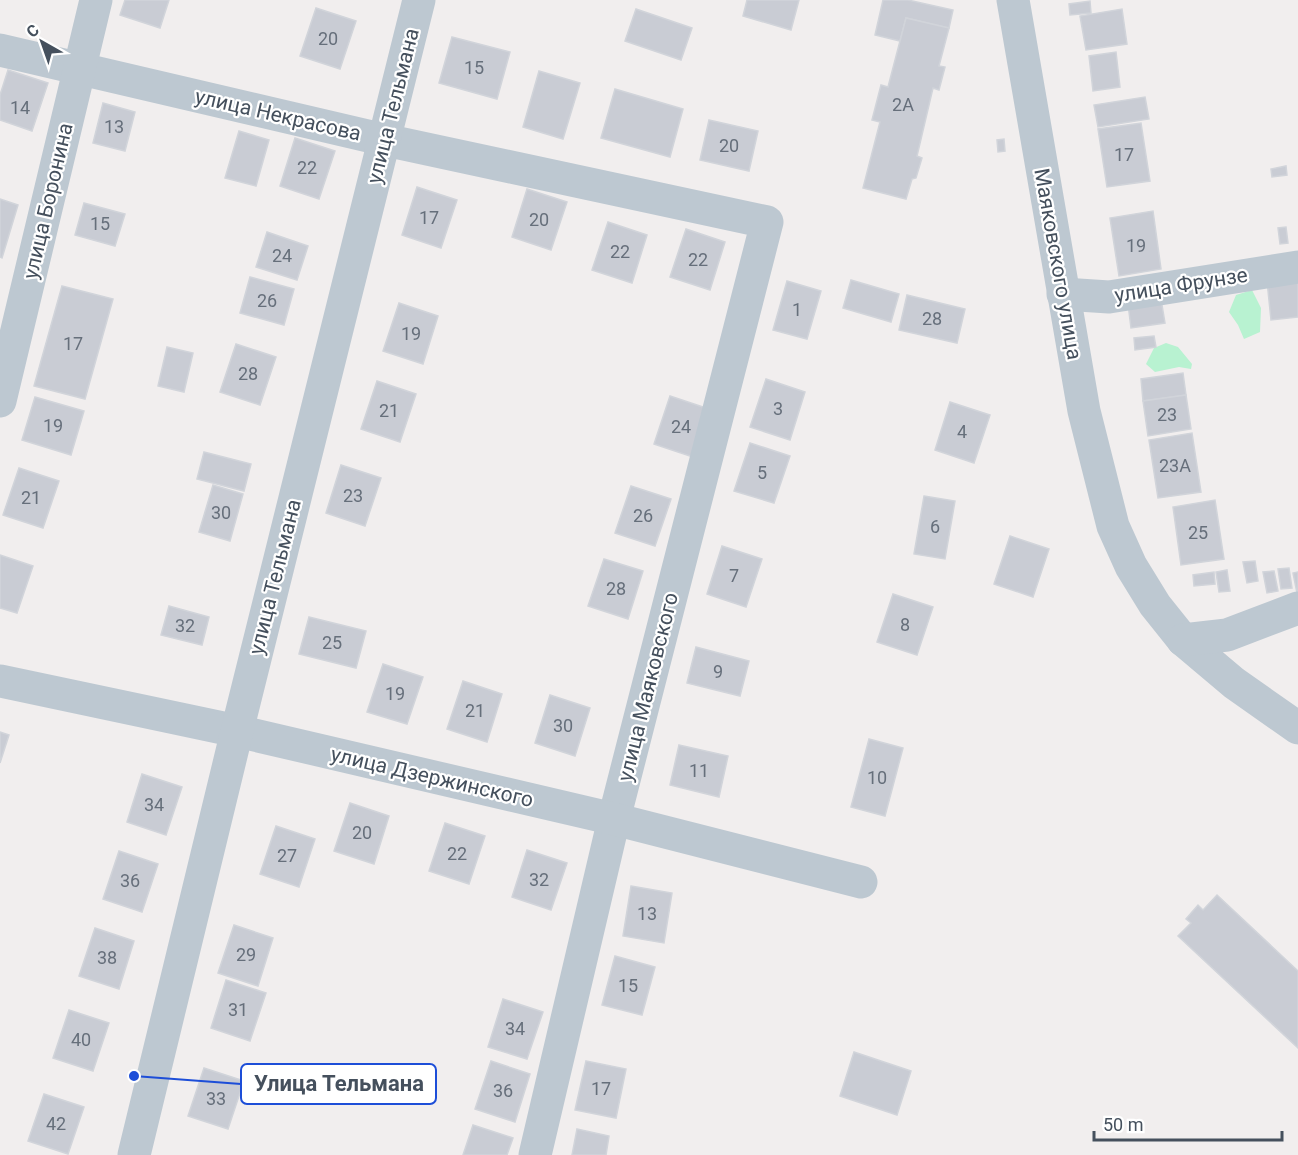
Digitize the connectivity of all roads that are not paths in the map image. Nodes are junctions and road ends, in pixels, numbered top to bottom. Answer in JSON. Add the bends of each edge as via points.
{"nodes":[{"id":1,"x":96,"y":0,"type":"edge"},
{"id":2,"x":419,"y":0,"type":"edge"},
{"id":3,"x":1013,"y":0,"type":"edge"},
{"id":4,"x":0,"y":50,"type":"edge"},
{"id":5,"x":80,"y":68,"type":"junction"},
{"id":6,"x":385,"y":140,"type":"junction"},
{"id":7,"x":768,"y":222,"type":"joint"},
{"id":8,"x":1298,"y":267,"type":"edge"},
{"id":9,"x":1063,"y":294,"type":"junction"},
{"id":10,"x":0,"y":401,"type":"edge"},
{"id":11,"x":1298,"y":608,"type":"edge"},
{"id":12,"x":1183,"y":640,"type":"junction"},
{"id":13,"x":0,"y":681,"type":"edge"},
{"id":14,"x":1298,"y":728,"type":"edge"},
{"id":15,"x":237,"y":731,"type":"junction"},
{"id":16,"x":614,"y":819,"type":"junction"},
{"id":17,"x":861,"y":882,"type":"dead end"},
{"id":18,"x":134,"y":1155,"type":"edge"},
{"id":19,"x":535,"y":1155,"type":"edge"}],
"edges":[{"from":1,"to":5,"type":"street","name":"улица Боронина"},
{"from":2,"to":6,"type":"street","name":"улица Тельмана"},
{"from":3,"to":9,"type":"street","name":"Маяковского улица"},
{"from":4,"to":5,"type":"street","name":"улица Некрасова"},
{"from":5,"to":6,"type":"street","name":"улица Некрасова"},
{"from":5,"to":10,"type":"street","name":"улица Боронина"},
{"from":6,"to":7,"type":"street","name":"улица Некрасова"},
{"from":6,"to":15,"type":"street","name":"улица Тельмана"},
{"from":7,"to":16,"type":"street","name":"улица Маяковского"},
{"from":8,"to":9,"type":"street","name":"улица Фрунзе","via":[[1109,297]]},
{"from":9,"to":12,"type":"street","name":"Маяковского улица","via":[[1084,411],[1113,526],[1131,566]]},
{"from":11,"to":12,"type":"street","via":[[1227,634]]},
{"from":12,"to":14,"type":"street","name":"Маяковского улица","via":[[1234,683]]},
{"from":13,"to":15,"type":"street","name":"улица Дзержинского"},
{"from":15,"to":16,"type":"street","name":"улица Дзержинского"},
{"from":15,"to":18,"type":"street","name":"улица Тельмана"},
{"from":16,"to":17,"type":"street","name":"улица Дзержинского"},
{"from":16,"to":19,"type":"street","name":"улица Маяковского"}]}
